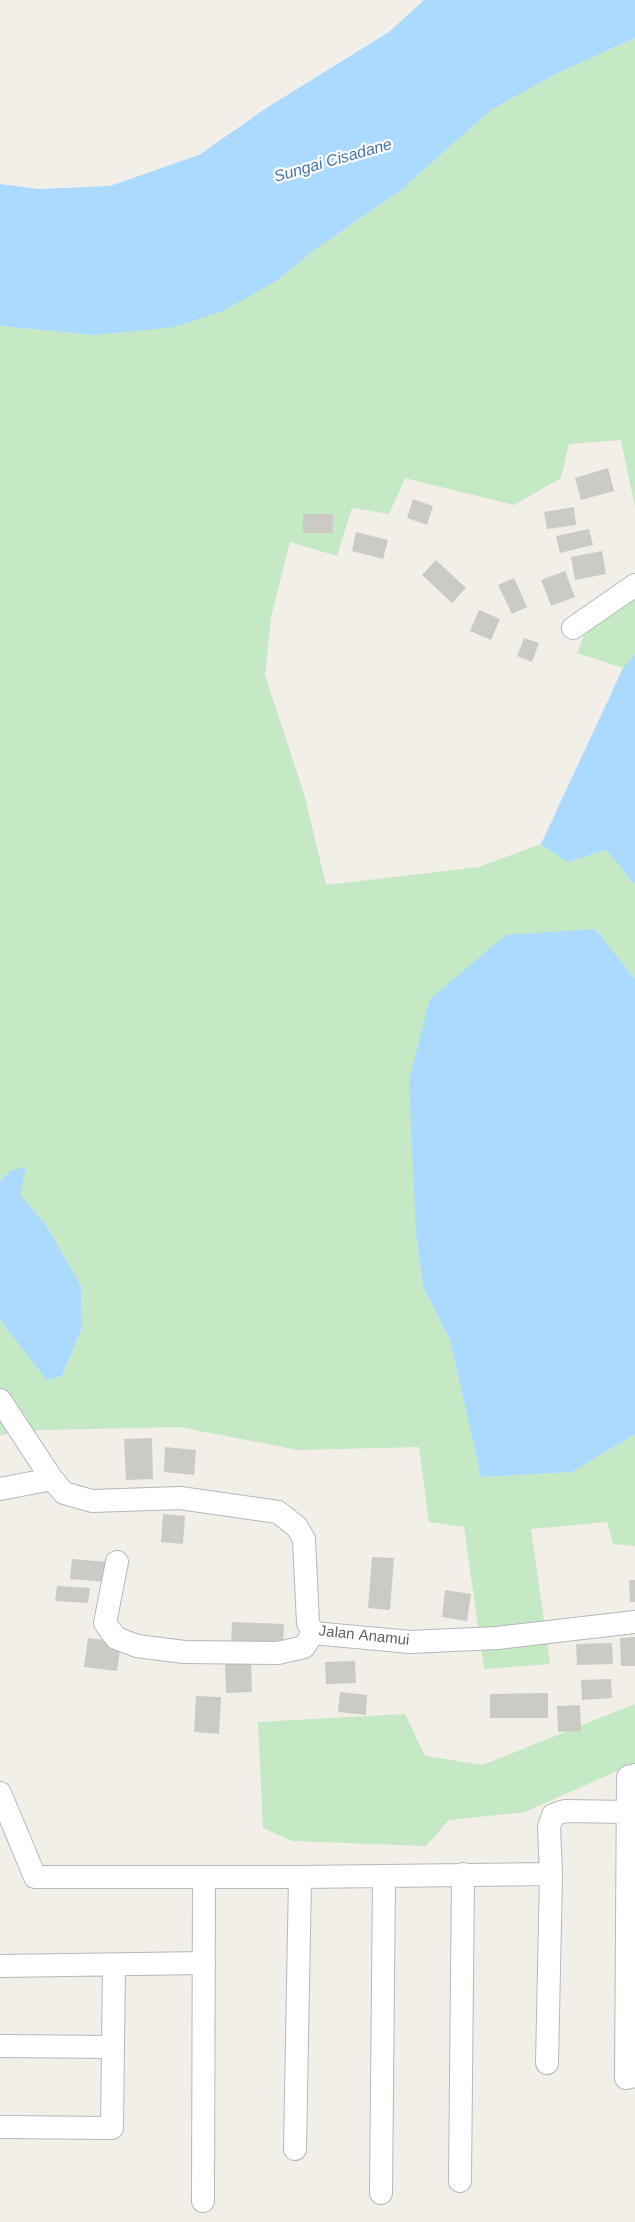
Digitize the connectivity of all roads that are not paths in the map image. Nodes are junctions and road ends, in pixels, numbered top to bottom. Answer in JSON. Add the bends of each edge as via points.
{"nodes":[{"id":1,"x":635,"y":585,"type":"edge"},
{"id":2,"x":574,"y":628,"type":"dead end"},
{"id":3,"x":0,"y":1400,"type":"edge"},
{"id":4,"x":52,"y":1479,"type":"junction"},
{"id":5,"x":0,"y":1489,"type":"edge"},
{"id":6,"x":117,"y":1562,"type":"dead end"},
{"id":7,"x":635,"y":1622,"type":"edge"},
{"id":8,"x":313,"y":1633,"type":"junction"},
{"id":9,"x":635,"y":1775,"type":"edge"},
{"id":10,"x":0,"y":1793,"type":"edge"},
{"id":11,"x":628,"y":1812,"type":"junction"},
{"id":12,"x":463,"y":1874,"type":"junction"},
{"id":13,"x":551,"y":1874,"type":"junction"},
{"id":14,"x":384,"y":1876,"type":"junction"},
{"id":15,"x":204,"y":1877,"type":"junction"},
{"id":16,"x":300,"y":1877,"type":"junction"},
{"id":17,"x":204,"y":1963,"type":"junction"},
{"id":18,"x":114,"y":1965,"type":"junction"},
{"id":19,"x":0,"y":1966,"type":"edge"},
{"id":20,"x":0,"y":2046,"type":"edge"},
{"id":21,"x":113,"y":2047,"type":"junction"},
{"id":22,"x":547,"y":2063,"type":"dead end"},
{"id":23,"x":635,"y":2076,"type":"edge"},
{"id":24,"x":0,"y":2127,"type":"edge"},
{"id":25,"x":295,"y":2149,"type":"dead end"},
{"id":26,"x":460,"y":2181,"type":"dead end"},
{"id":27,"x":381,"y":2193,"type":"dead end"},
{"id":28,"x":203,"y":2201,"type":"dead end"}],
"edges":[{"from":1,"to":2,"type":"street"},
{"from":3,"to":4,"type":"street","name":"Jalan Anamui"},
{"from":4,"to":5,"type":"street"},
{"from":4,"to":8,"type":"street","name":"Jalan Anamui","via":[[64,1493],[92,1501],[180,1498],[278,1512],[297,1527],[304,1539],[308,1623]]},
{"from":6,"to":8,"type":"street","via":[[105,1623],[116,1638],[137,1646],[184,1652],[278,1653],[304,1647]]},
{"from":7,"to":8,"type":"street","name":"Jalan Anamui","via":[[497,1638],[410,1642]]},
{"from":9,"to":11,"type":"street","via":[[628,1777]]},
{"from":10,"to":15,"type":"street","via":[[35,1876]]},
{"from":11,"to":13,"type":"street","via":[[565,1811],[553,1815],[549,1827]]},
{"from":11,"to":23,"type":"street","via":[[626,2078]]},
{"from":12,"to":13,"type":"street"},
{"from":12,"to":14,"type":"street"},
{"from":12,"to":26,"type":"street"},
{"from":13,"to":22,"type":"street"},
{"from":14,"to":16,"type":"street"},
{"from":14,"to":27,"type":"street"},
{"from":15,"to":16,"type":"street"},
{"from":15,"to":17,"type":"street"},
{"from":16,"to":25,"type":"street"},
{"from":17,"to":18,"type":"street"},
{"from":17,"to":28,"type":"street"},
{"from":18,"to":19,"type":"street"},
{"from":18,"to":21,"type":"street"},
{"from":20,"to":21,"type":"street"},
{"from":21,"to":24,"type":"street","via":[[112,2128]]}]}
